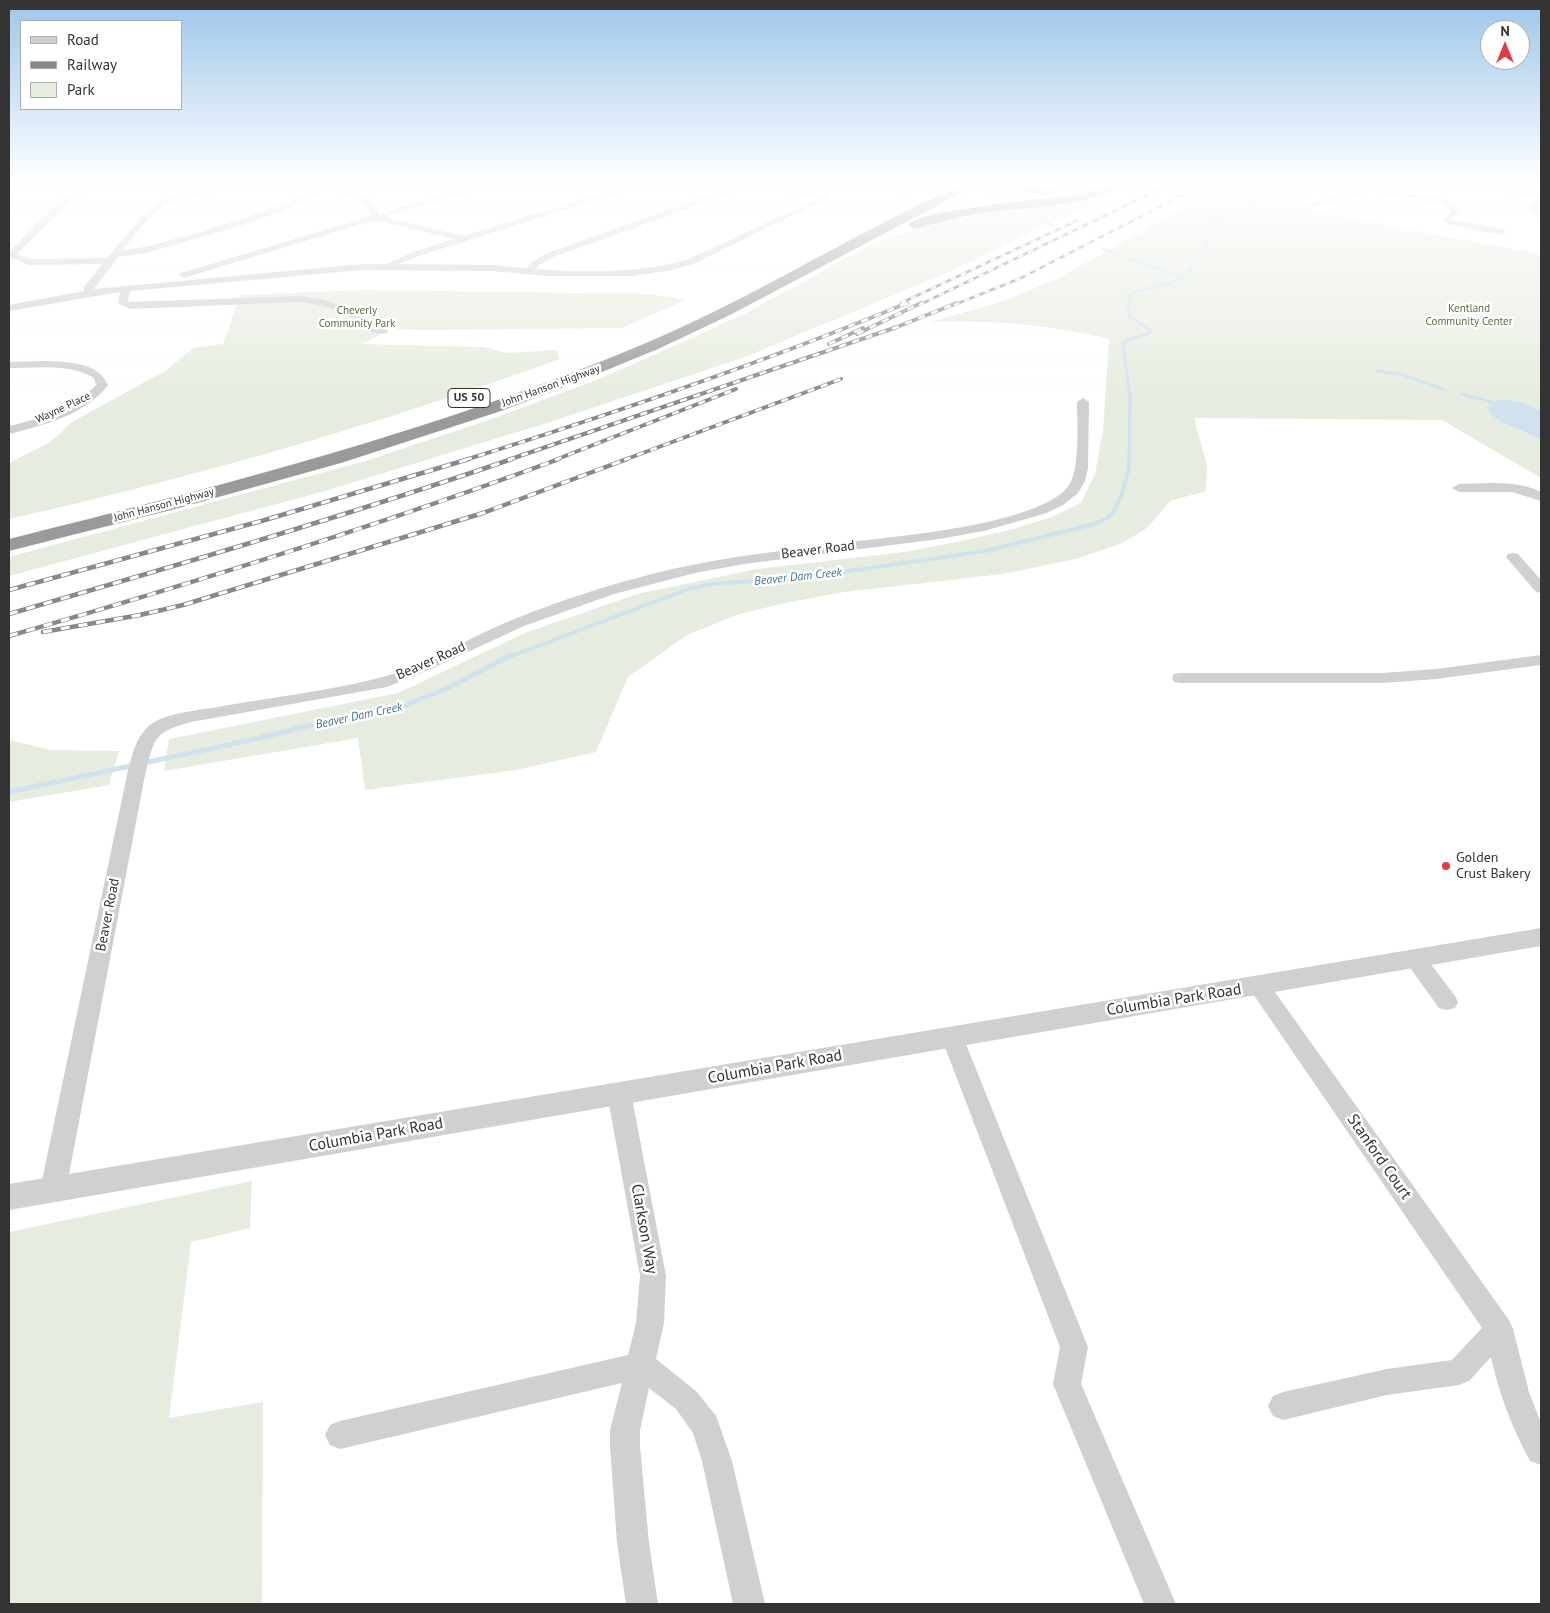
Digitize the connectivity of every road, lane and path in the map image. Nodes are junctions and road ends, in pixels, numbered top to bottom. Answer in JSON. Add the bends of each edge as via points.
{"nodes":[{"id":1,"x":120,"y":256,"type":"edge"},
{"id":2,"x":247,"y":256,"type":"edge"},
{"id":3,"x":409,"y":256,"type":"edge"},
{"id":4,"x":549,"y":256,"type":"edge"},
{"id":5,"x":702,"y":256,"type":"edge"},
{"id":6,"x":798,"y":256,"type":"edge"},
{"id":7,"x":831,"y":256,"type":"edge"},
{"id":8,"x":833,"y":256,"type":"edge"},
{"id":9,"x":9,"y":258,"type":"edge"},
{"id":10,"x":113,"y":258,"type":"junction"},
{"id":11,"x":826,"y":259,"type":"junction"},
{"id":12,"x":387,"y":267,"type":"junction"},
{"id":13,"x":528,"y":271,"type":"junction"},
{"id":14,"x":166,"y":284,"type":"junction"},
{"id":15,"x":126,"y":288,"type":"junction"},
{"id":16,"x":90,"y":292,"type":"junction"},
{"id":17,"x":9,"y":308,"type":"edge"},
{"id":18,"x":383,"y":331,"type":"dead end"},
{"id":19,"x":9,"y":365,"type":"edge"},
{"id":20,"x":504,"y":386,"type":"dead end"},
{"id":21,"x":1083,"y":402,"type":"dead end"},
{"id":22,"x":9,"y":430,"type":"edge"},
{"id":23,"x":1459,"y":488,"type":"dead end"},
{"id":24,"x":1541,"y":497,"type":"edge"},
{"id":25,"x":9,"y":545,"type":"edge"},
{"id":26,"x":1513,"y":557,"type":"dead end"},
{"id":27,"x":1541,"y":589,"type":"edge"},
{"id":28,"x":1541,"y":660,"type":"edge"},
{"id":29,"x":1180,"y":678,"type":"dead end"},
{"id":30,"x":1541,"y":937,"type":"edge"},
{"id":31,"x":1416,"y":960,"type":"junction"},
{"id":32,"x":1259,"y":986,"type":"junction"},
{"id":33,"x":1448,"y":1002,"type":"dead end"},
{"id":34,"x":952,"y":1037,"type":"junction"},
{"id":35,"x":619,"y":1093,"type":"junction"},
{"id":36,"x":53,"y":1190,"type":"junction"},
{"id":37,"x":9,"y":1197,"type":"edge"},
{"id":38,"x":1499,"y":1329,"type":"junction"},
{"id":39,"x":642,"y":1365,"type":"junction"},
{"id":40,"x":1283,"y":1406,"type":"dead end"},
{"id":41,"x":340,"y":1435,"type":"dead end"},
{"id":42,"x":1541,"y":1451,"type":"edge"},
{"id":43,"x":642,"y":1604,"type":"edge"},
{"id":44,"x":749,"y":1604,"type":"edge"},
{"id":45,"x":1160,"y":1604,"type":"edge"}],
"edges":[{"from":1,"to":10,"type":"street"},
{"from":2,"to":14,"type":"street","via":[[180,276]]},
{"from":3,"to":12,"type":"street"},
{"from":4,"to":13,"type":"street"},
{"from":5,"to":13,"type":"street","via":[[672,267],[634,273]]},
{"from":6,"to":20,"type":"highway","name":"John Hanson Highway","number":"US 50","via":[[668,322]]},
{"from":7,"to":11,"type":"highway","name":"John Hanson Highway","number":"US 50"},
{"from":8,"to":11,"type":"highway"},
{"from":9,"to":10,"type":"street","via":[[28,262]]},
{"from":10,"to":16,"type":"street","via":[[89,288]]},
{"from":11,"to":25,"type":"highway","name":"John Hanson Highway","number":"US 50","via":[[681,333],[516,399],[282,473]]},
{"from":12,"to":13,"type":"street"},
{"from":12,"to":14,"type":"street"},
{"from":14,"to":15,"type":"street"},
{"from":15,"to":16,"type":"street"},
{"from":15,"to":18,"type":"street","via":[[123,303],[130,306],[310,300],[350,312],[367,325]]},
{"from":16,"to":17,"type":"street"},
{"from":19,"to":22,"type":"street","name":"Wayne Place","via":[[81,368],[95,372],[102,379],[102,384],[94,394],[73,406]]},
{"from":21,"to":36,"type":"street","name":"Beaver Road","via":[[1082,468],[1078,481],[1073,490],[1042,510],[984,527],[939,535],[744,560],[647,580],[526,620],[381,683],[190,717],[164,724],[150,733],[136,774]]},
{"from":23,"to":24,"type":"street","via":[[1515,489]]},
{"from":26,"to":27,"type":"street"},
{"from":28,"to":29,"type":"street","via":[[1383,678]]},
{"from":30,"to":31,"type":"street","name":"Columbia Park Road"},
{"from":31,"to":32,"type":"street","name":"Columbia Park Road"},
{"from":31,"to":33,"type":"street"},
{"from":32,"to":34,"type":"street","name":"Columbia Park Road"},
{"from":32,"to":38,"type":"street","name":"Stanford Court"},
{"from":34,"to":35,"type":"street","name":"Columbia Park Road"},
{"from":34,"to":45,"type":"street","via":[[1074,1347],[1067,1384]]},
{"from":35,"to":36,"type":"street","name":"Columbia Park Road"},
{"from":35,"to":39,"type":"street","name":"Clarkson Way","via":[[653,1276],[650,1323]]},
{"from":36,"to":37,"type":"street","name":"Columbia Park Road"},
{"from":38,"to":40,"type":"street","via":[[1459,1372],[1387,1382]]},
{"from":38,"to":42,"type":"street","via":[[1521,1410]]},
{"from":39,"to":41,"type":"street"},
{"from":39,"to":43,"type":"street","name":"Clarkson Way","via":[[625,1446]]},
{"from":39,"to":44,"type":"street","via":[[686,1400],[706,1426]]}]}
